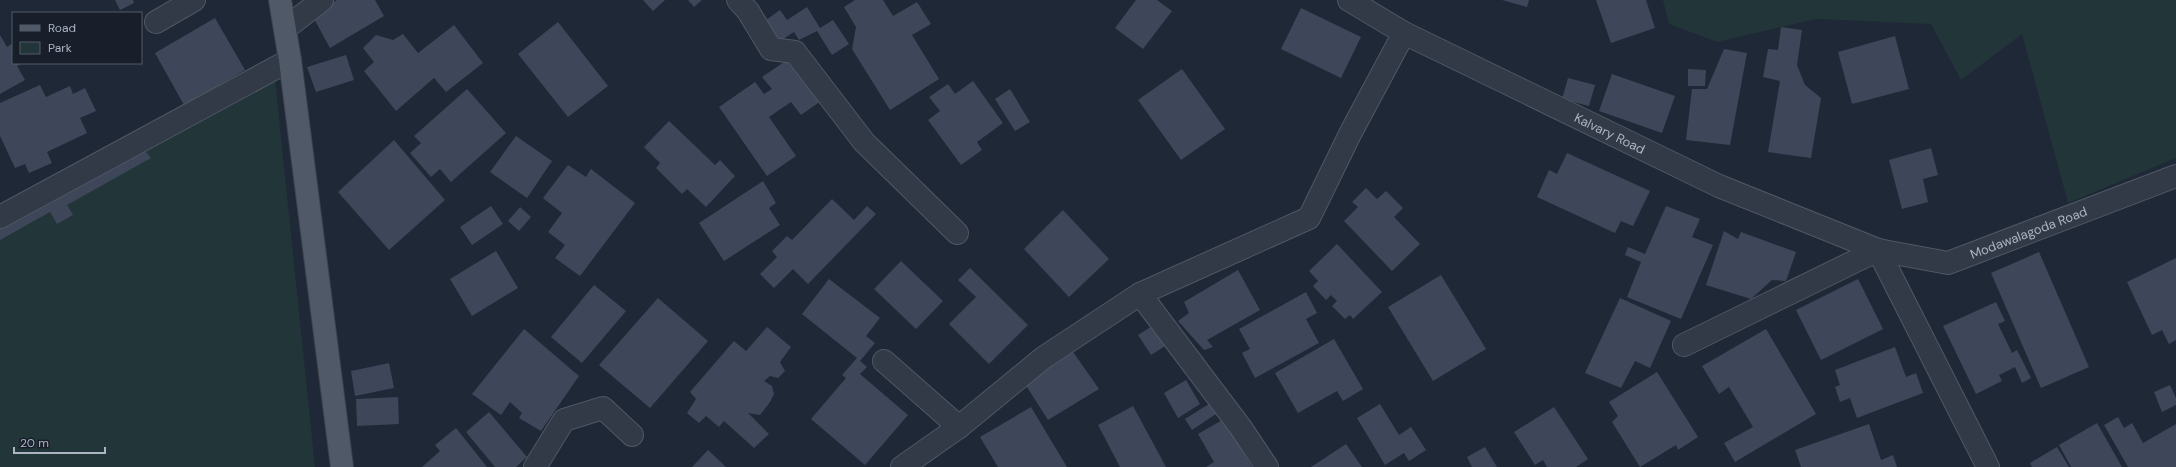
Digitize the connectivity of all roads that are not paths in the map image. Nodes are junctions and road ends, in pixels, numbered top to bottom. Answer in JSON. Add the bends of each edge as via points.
{"nodes":[{"id":1,"x":194,"y":0,"type":"edge"},
{"id":2,"x":280,"y":0,"type":"edge"},
{"id":3,"x":322,"y":0,"type":"edge"},
{"id":4,"x":738,"y":0,"type":"edge"},
{"id":5,"x":1349,"y":0,"type":"edge"},
{"id":6,"x":156,"y":22,"type":"dead end"},
{"id":7,"x":286,"y":28,"type":"junction"},
{"id":8,"x":1404,"y":33,"type":"junction"},
{"id":9,"x":290,"y":60,"type":"junction"},
{"id":10,"x":2176,"y":176,"type":"edge"},
{"id":11,"x":0,"y":217,"type":"edge"},
{"id":12,"x":957,"y":233,"type":"dead end"},
{"id":13,"x":1878,"y":250,"type":"junction"},
{"id":14,"x":1140,"y":294,"type":"junction"},
{"id":15,"x":1684,"y":345,"type":"dead end"},
{"id":16,"x":884,"y":361,"type":"dead end"},
{"id":17,"x":959,"y":427,"type":"junction"},
{"id":18,"x":632,"y":435,"type":"dead end"},
{"id":19,"x":342,"y":467,"type":"edge"},
{"id":20,"x":535,"y":467,"type":"edge"},
{"id":21,"x":902,"y":467,"type":"edge"},
{"id":22,"x":1267,"y":467,"type":"edge"},
{"id":23,"x":1988,"y":467,"type":"edge"}],
"edges":[{"from":1,"to":6,"type":"street"},
{"from":2,"to":7,"type":"main road"},
{"from":3,"to":7,"type":"street"},
{"from":4,"to":12,"type":"street","via":[[748,10],[771,49],[795,52],[864,142]]},
{"from":5,"to":8,"type":"street","name":"Kalvary Road"},
{"from":7,"to":9,"type":"main road"},
{"from":8,"to":13,"type":"street","name":"Kalvary Road","via":[[1719,186]]},
{"from":8,"to":14,"type":"street","via":[[1309,218]]},
{"from":9,"to":11,"type":"street"},
{"from":9,"to":19,"type":"main road"},
{"from":10,"to":13,"type":"street","name":"Modawalagoda Road","via":[[1948,262]]},
{"from":13,"to":15,"type":"street"},
{"from":13,"to":23,"type":"street"},
{"from":14,"to":17,"type":"street","via":[[1043,358]]},
{"from":14,"to":22,"type":"street","via":[[1241,428]]},
{"from":16,"to":17,"type":"street"},
{"from":17,"to":21,"type":"street"},
{"from":18,"to":20,"type":"street","via":[[603,408],[564,420]]}]}
